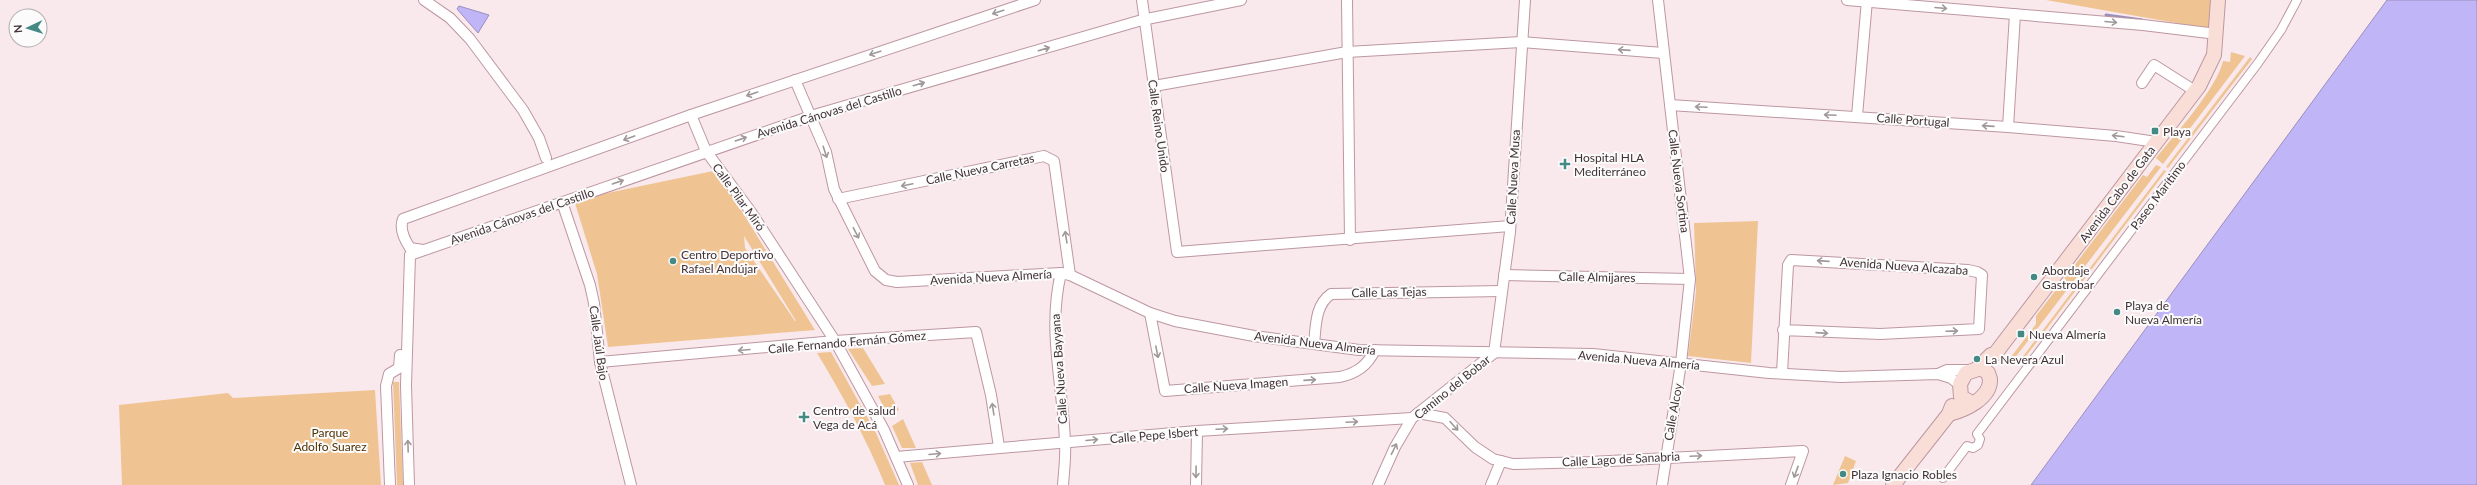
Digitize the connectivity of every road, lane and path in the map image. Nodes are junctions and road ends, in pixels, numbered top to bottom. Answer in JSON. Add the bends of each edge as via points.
{"nodes":[{"id":1,"x":424,"y":0,"type":"edge"},
{"id":2,"x":1035,"y":0,"type":"edge"},
{"id":3,"x":1142,"y":0,"type":"edge"},
{"id":4,"x":1241,"y":0,"type":"edge"},
{"id":5,"x":1347,"y":0,"type":"edge"},
{"id":6,"x":1525,"y":0,"type":"edge"},
{"id":7,"x":1658,"y":0,"type":"edge"},
{"id":8,"x":1847,"y":0,"type":"edge"},
{"id":9,"x":2218,"y":0,"type":"edge"},
{"id":10,"x":2296,"y":0,"type":"edge"},
{"id":11,"x":1867,"y":1,"type":"edge"},
{"id":12,"x":2015,"y":14,"type":"junction"},
{"id":13,"x":1145,"y":20,"type":"junction"},
{"id":14,"x":2217,"y":34,"type":"junction"},
{"id":15,"x":1521,"y":42,"type":"junction"},
{"id":16,"x":1348,"y":52,"type":"junction"},
{"id":17,"x":1663,"y":53,"type":"junction"},
{"id":18,"x":795,"y":80,"type":"junction"},
{"id":19,"x":2142,"y":83,"type":"dead end"},
{"id":20,"x":1154,"y":86,"type":"junction"},
{"id":21,"x":2195,"y":92,"type":"junction"},
{"id":22,"x":1670,"y":105,"type":"junction"},
{"id":23,"x":691,"y":115,"type":"junction"},
{"id":24,"x":810,"y":116,"type":"junction"},
{"id":25,"x":1857,"y":116,"type":"junction"},
{"id":26,"x":2008,"y":127,"type":"junction"},
{"id":27,"x":2156,"y":142,"type":"junction"},
{"id":28,"x":706,"y":151,"type":"junction"},
{"id":29,"x":546,"y":158,"type":"dead end"},
{"id":30,"x":838,"y":199,"type":"junction"},
{"id":31,"x":562,"y":202,"type":"junction"},
{"id":32,"x":1510,"y":226,"type":"junction"},
{"id":33,"x":404,"y":238,"type":"junction"},
{"id":34,"x":1350,"y":240,"type":"junction"},
{"id":35,"x":424,"y":250,"type":"junction"},
{"id":36,"x":1065,"y":274,"type":"junction"},
{"id":37,"x":1504,"y":275,"type":"junction"},
{"id":38,"x":1690,"y":279,"type":"junction"},
{"id":39,"x":1502,"y":291,"type":"junction"},
{"id":40,"x":1150,"y":313,"type":"junction"},
{"id":41,"x":1783,"y":330,"type":"junction"},
{"id":42,"x":835,"y":341,"type":"junction"},
{"id":43,"x":1314,"y":344,"type":"junction"},
{"id":44,"x":1375,"y":350,"type":"junction"},
{"id":45,"x":1494,"y":353,"type":"junction"},
{"id":46,"x":600,"y":362,"type":"junction"},
{"id":47,"x":1681,"y":363,"type":"junction"},
{"id":48,"x":1980,"y":371,"type":"junction"},
{"id":49,"x":1782,"y":373,"type":"junction"},
{"id":50,"x":1938,"y":374,"type":"junction"},
{"id":51,"x":1959,"y":388,"type":"junction"},
{"id":52,"x":1972,"y":403,"type":"junction"},
{"id":53,"x":1949,"y":414,"type":"junction"},
{"id":54,"x":1415,"y":416,"type":"junction"},
{"id":55,"x":1197,"y":431,"type":"junction"},
{"id":56,"x":1065,"y":442,"type":"junction"},
{"id":57,"x":999,"y":447,"type":"junction"},
{"id":58,"x":896,"y":457,"type":"junction"},
{"id":59,"x":1665,"y":457,"type":"junction"},
{"id":60,"x":1501,"y":461,"type":"junction"},
{"id":61,"x":1943,"y":478,"type":"dead end"},
{"id":62,"x":390,"y":485,"type":"edge"},
{"id":63,"x":409,"y":485,"type":"edge"},
{"id":64,"x":631,"y":485,"type":"edge"},
{"id":65,"x":908,"y":485,"type":"edge"},
{"id":66,"x":1063,"y":485,"type":"edge"},
{"id":67,"x":1196,"y":485,"type":"edge"},
{"id":68,"x":1378,"y":485,"type":"edge"},
{"id":69,"x":1491,"y":485,"type":"edge"},
{"id":70,"x":1662,"y":485,"type":"edge"},
{"id":71,"x":1791,"y":485,"type":"edge"},
{"id":72,"x":1894,"y":485,"type":"edge"}],
"edges":[{"from":1,"to":29,"type":"street","via":[[450,18],[470,39],[523,110],[539,138]]},
{"from":2,"to":18,"type":"street","one_way":true},
{"from":3,"to":13,"type":"street","name":"Calle Reino Unido"},
{"from":4,"to":13,"type":"street","name":"Avenida Cánovas del Castillo"},
{"from":5,"to":16,"type":"street"},
{"from":6,"to":15,"type":"street","name":"Calle Nueva Musa"},
{"from":7,"to":17,"type":"street","name":"Calle Nueva Sortina"},
{"from":8,"to":11,"type":"street"},
{"from":9,"to":14,"type":"main road","name":"Avenida Cabo de Gata"},
{"from":10,"to":61,"type":"street","name":"Paseo Marítimo","via":[[2281,30],[2258,63],[1977,434],[1980,439],[1978,444],[1973,448],[1967,446]]},
{"from":11,"to":12,"type":"street","one_way":true},
{"from":11,"to":25,"type":"street"},
{"from":12,"to":14,"type":"street","one_way":true},
{"from":12,"to":26,"type":"street"},
{"from":13,"to":20,"type":"street","name":"Calle Reino Unido"},
{"from":24,"to":13,"type":"street","name":"Avenida Cánovas del Castillo","one_way":true},
{"from":14,"to":21,"type":"main road","name":"Avenida Cabo de Gata","via":[[2213,60]]},
{"from":15,"to":16,"type":"street"},
{"from":17,"to":15,"type":"street","one_way":true},
{"from":15,"to":32,"type":"street","name":"Calle Nueva Musa"},
{"from":16,"to":20,"type":"street"},
{"from":16,"to":34,"type":"street"},
{"from":17,"to":22,"type":"street","name":"Calle Nueva Sortina"},
{"from":18,"to":23,"type":"street","one_way":true},
{"from":18,"to":24,"type":"street","name":"Avenida Nueva Almería"},
{"from":19,"to":21,"type":"street","via":[[2154,64]]},
{"from":20,"to":34,"type":"street","name":"Calle Reino Unido","via":[[1177,252]]},
{"from":21,"to":27,"type":"main road","name":"Avenida Cabo de Gata"},
{"from":25,"to":22,"type":"street","name":"Calle Portugal","one_way":true},
{"from":22,"to":38,"type":"street","name":"Calle Nueva Sortina"},
{"from":23,"to":28,"type":"street","name":"Calle Pilar Miró"},
{"from":23,"to":33,"type":"street","one_way":true,"via":[[403,219],[401,224]]},
{"from":28,"to":24,"type":"street","name":"Avenida Cánovas del Castillo","one_way":true},
{"from":24,"to":30,"type":"street","name":"Avenida Nueva Almería","one_way":true,"via":[[826,152]]},
{"from":26,"to":25,"type":"street","name":"Calle Portugal","one_way":true},
{"from":27,"to":26,"type":"street","name":"Calle Portugal","one_way":true},
{"from":27,"to":48,"type":"main road","name":"Avenida Cabo de Gata"},
{"from":31,"to":28,"type":"street","name":"Avenida Cánovas del Castillo","one_way":true},
{"from":28,"to":42,"type":"street","name":"Calle Pilar Miró","via":[[751,212]]},
{"from":30,"to":36,"type":"street","name":"Avenida Nueva Almería","one_way":true,"via":[[876,271],[886,280],[897,282]]},
{"from":36,"to":30,"type":"street","name":"Calle Nueva Carretas","one_way":true,"via":[[1054,160],[1044,156]]},
{"from":31,"to":35,"type":"street","name":"Avenida Cánovas del Castillo"},
{"from":31,"to":46,"type":"street","name":"Calle Jaúl Bajo","via":[[590,285]]},
{"from":32,"to":34,"type":"street"},
{"from":32,"to":37,"type":"street","name":"Calle Nueva Musa"},
{"from":33,"to":35,"type":"street","via":[[410,248]]},
{"from":33,"to":62,"type":"street","via":[[399,368],[389,374],[386,386]]},
{"from":63,"to":35,"type":"street","name":"Avenida Cánovas del Castillo","one_way":true,"via":[[406,385],[410,255]]},
{"from":36,"to":40,"type":"street","name":"Avenida Nueva Almería"},
{"from":36,"to":56,"type":"street","name":"Calle Nueva Bayyana","via":[[1056,297],[1054,332]]},
{"from":37,"to":38,"type":"street","name":"Calle Almijares"},
{"from":37,"to":39,"type":"street","name":"Calle Nueva Musa"},
{"from":38,"to":47,"type":"street","name":"Calle Nueva Sortina"},
{"from":39,"to":43,"type":"street","name":"Calle Las Tejas","via":[[1332,294],[1324,299],[1319,308]]},
{"from":39,"to":45,"type":"street","name":"Calle Nueva Musa"},
{"from":40,"to":43,"type":"street","name":"Avenida Nueva Almería","via":[[1205,328]]},
{"from":40,"to":44,"type":"street","name":"Calle Nueva Imagen","one_way":true,"via":[[1165,391],[1340,377],[1361,369]]},
{"from":41,"to":41,"type":"street","name":"Avenida Nueva Alcazaba","one_way":true,"via":[[1880,334],[1979,329],[1982,275],[1968,270],[1791,260],[1788,265]]},
{"from":41,"to":49,"type":"street","name":"Avenida Nueva Alcazaba"},
{"from":42,"to":46,"type":"street","name":"Calle Fernando Fernán Gómez","one_way":true},
{"from":57,"to":42,"type":"street","name":"Calle Fernando Fernán Gómez","one_way":true,"via":[[991,395],[976,332]]},
{"from":42,"to":58,"type":"street","name":"Calle Pilar Miró"},
{"from":43,"to":44,"type":"street","name":"Avenida Nueva Almería"},
{"from":44,"to":45,"type":"street","name":"Avenida Nueva Almería"},
{"from":45,"to":47,"type":"street","name":"Avenida Nueva Almería","via":[[1593,354]]},
{"from":45,"to":54,"type":"street","name":"Camino del Bobar"},
{"from":46,"to":64,"type":"street","name":"Calle Jaúl Bajo"},
{"from":47,"to":49,"type":"street","name":"Avenida Nueva Almería"},
{"from":47,"to":59,"type":"street","name":"Calle Alcoy"},
{"from":48,"to":50,"type":"street","name":"Avenida Nueva Almería","via":[[1947,370]]},
{"from":48,"to":51,"type":"main road","via":[[1963,376]]},
{"from":48,"to":52,"type":"main road","via":[[1990,384],[1986,393]]},
{"from":49,"to":50,"type":"street","name":"Avenida Nueva Almería","via":[[1841,377]]},
{"from":50,"to":51,"type":"street","name":"Avenida Nueva Almería","via":[[1951,378]]},
{"from":51,"to":52,"type":"main road","via":[[1962,399]]},
{"from":51,"to":53,"type":"main road"},
{"from":52,"to":53,"type":"main road"},
{"from":53,"to":72,"type":"main road"},
{"from":55,"to":54,"type":"street","name":"Calle Pepe Isbert","one_way":true},
{"from":54,"to":60,"type":"street","name":"Calle Lago de Sanabria","one_way":true,"via":[[1445,418],[1475,447],[1493,459]]},
{"from":68,"to":54,"type":"street","name":"Camino del Bobar","one_way":true,"via":[[1395,447]]},
{"from":56,"to":55,"type":"street","name":"Calle Pepe Isbert","one_way":true},
{"from":55,"to":67,"type":"street","one_way":true},
{"from":56,"to":57,"type":"street","name":"Calle Pepe Isbert"},
{"from":56,"to":66,"type":"street","name":"Calle Nueva Bayyana"},
{"from":58,"to":57,"type":"street","name":"Calle Pepe Isbert","one_way":true},
{"from":58,"to":65,"type":"street","name":"Calle Pilar Miró"},
{"from":59,"to":60,"type":"street","name":"Calle Lago de Sanabria","via":[[1513,464]]},
{"from":59,"to":70,"type":"street","name":"Calle Alcoy"},
{"from":59,"to":71,"type":"street","name":"Calle Lago de Sanabria","one_way":true,"via":[[1803,450]]},
{"from":60,"to":69,"type":"street"}]}
